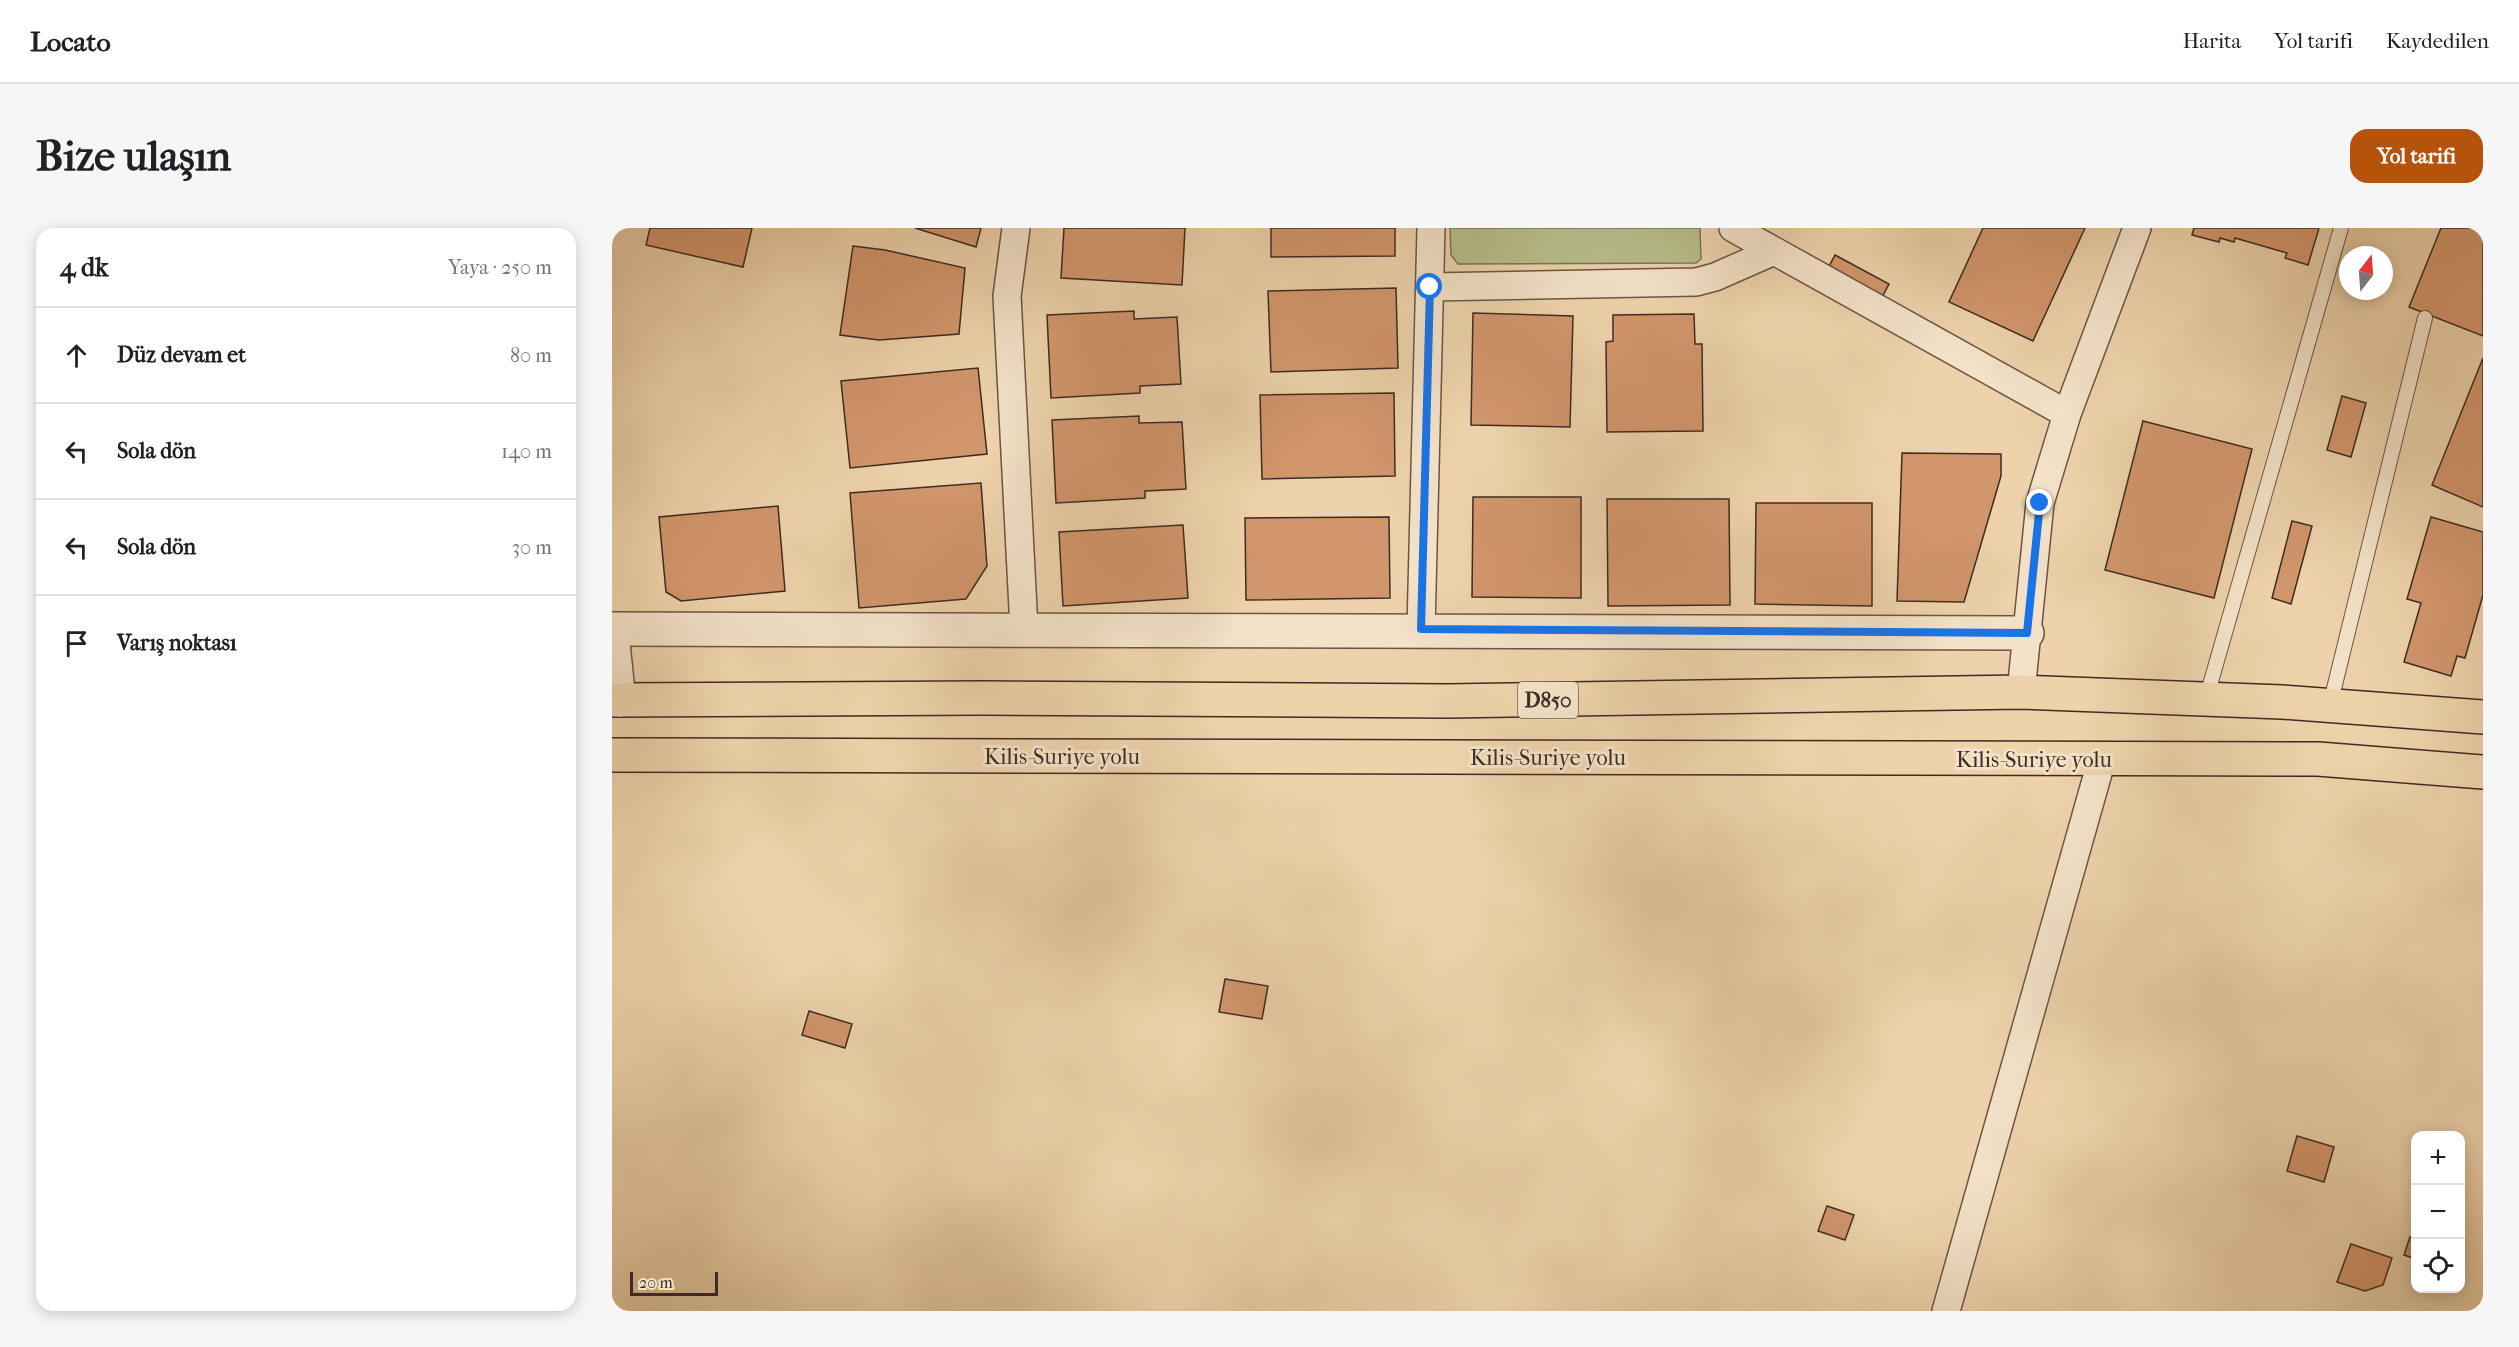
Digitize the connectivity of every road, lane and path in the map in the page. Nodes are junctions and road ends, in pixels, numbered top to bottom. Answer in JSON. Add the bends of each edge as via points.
{"nodes":[{"id":1,"x":1016,"y":228,"type":"edge"},
{"id":2,"x":1431,"y":228,"type":"edge"},
{"id":3,"x":1733,"y":228,"type":"edge"},
{"id":4,"x":2137,"y":228,"type":"edge"},
{"id":5,"x":2341,"y":228,"type":"edge"},
{"id":6,"x":1772,"y":252,"type":"junction"},
{"id":7,"x":1430,"y":287,"type":"junction"},
{"id":8,"x":2425,"y":318,"type":"dead end"},
{"id":9,"x":2067,"y":414,"type":"junction"},
{"id":10,"x":1024,"y":628,"type":"junction"},
{"id":11,"x":612,"y":629,"type":"edge"},
{"id":12,"x":1421,"y":629,"type":"junction"},
{"id":13,"x":2027,"y":633,"type":"junction"},
{"id":14,"x":612,"y":635,"type":"edge"},
{"id":15,"x":2021,"y":692,"type":"junction"},
{"id":16,"x":2205,"y":699,"type":"junction"},
{"id":17,"x":615,"y":700,"type":"edge"},
{"id":18,"x":2331,"y":705,"type":"junction"},
{"id":19,"x":2483,"y":717,"type":"edge"},
{"id":20,"x":612,"y":754,"type":"edge"},
{"id":21,"x":2102,"y":759,"type":"junction"},
{"id":22,"x":2483,"y":772,"type":"edge"},
{"id":23,"x":1946,"y":1311,"type":"edge"}],
"edges":[{"from":1,"to":10,"type":"street","via":[[1007,296]]},
{"from":2,"to":7,"type":"street"},
{"from":3,"to":6,"type":"street"},
{"from":4,"to":9,"type":"street"},
{"from":5,"to":16,"type":"lane"},
{"from":6,"to":7,"type":"street","via":[[1696,282]]},
{"from":6,"to":9,"type":"street"},
{"from":7,"to":12,"type":"street"},
{"from":8,"to":18,"type":"lane"},
{"from":9,"to":13,"type":"street","via":[[2040,503]]},
{"from":10,"to":11,"type":"street"},
{"from":10,"to":12,"type":"street"},
{"from":12,"to":13,"type":"street"},
{"from":13,"to":15,"type":"street"},
{"from":14,"to":17,"type":"street"},
{"from":15,"to":16,"type":"highway","number":"D850"},
{"from":15,"to":17,"type":"highway","number":"D850","via":[[1448,701]]},
{"from":16,"to":18,"type":"highway","number":"D850"},
{"from":18,"to":19,"type":"highway","number":"D850"},
{"from":20,"to":21,"type":"highway","name":"Kilis-Suriye yolu"},
{"from":21,"to":22,"type":"highway","name":"Kilis-Suriye yolu","via":[[2318,759]]},
{"from":21,"to":23,"type":"street"}]}
